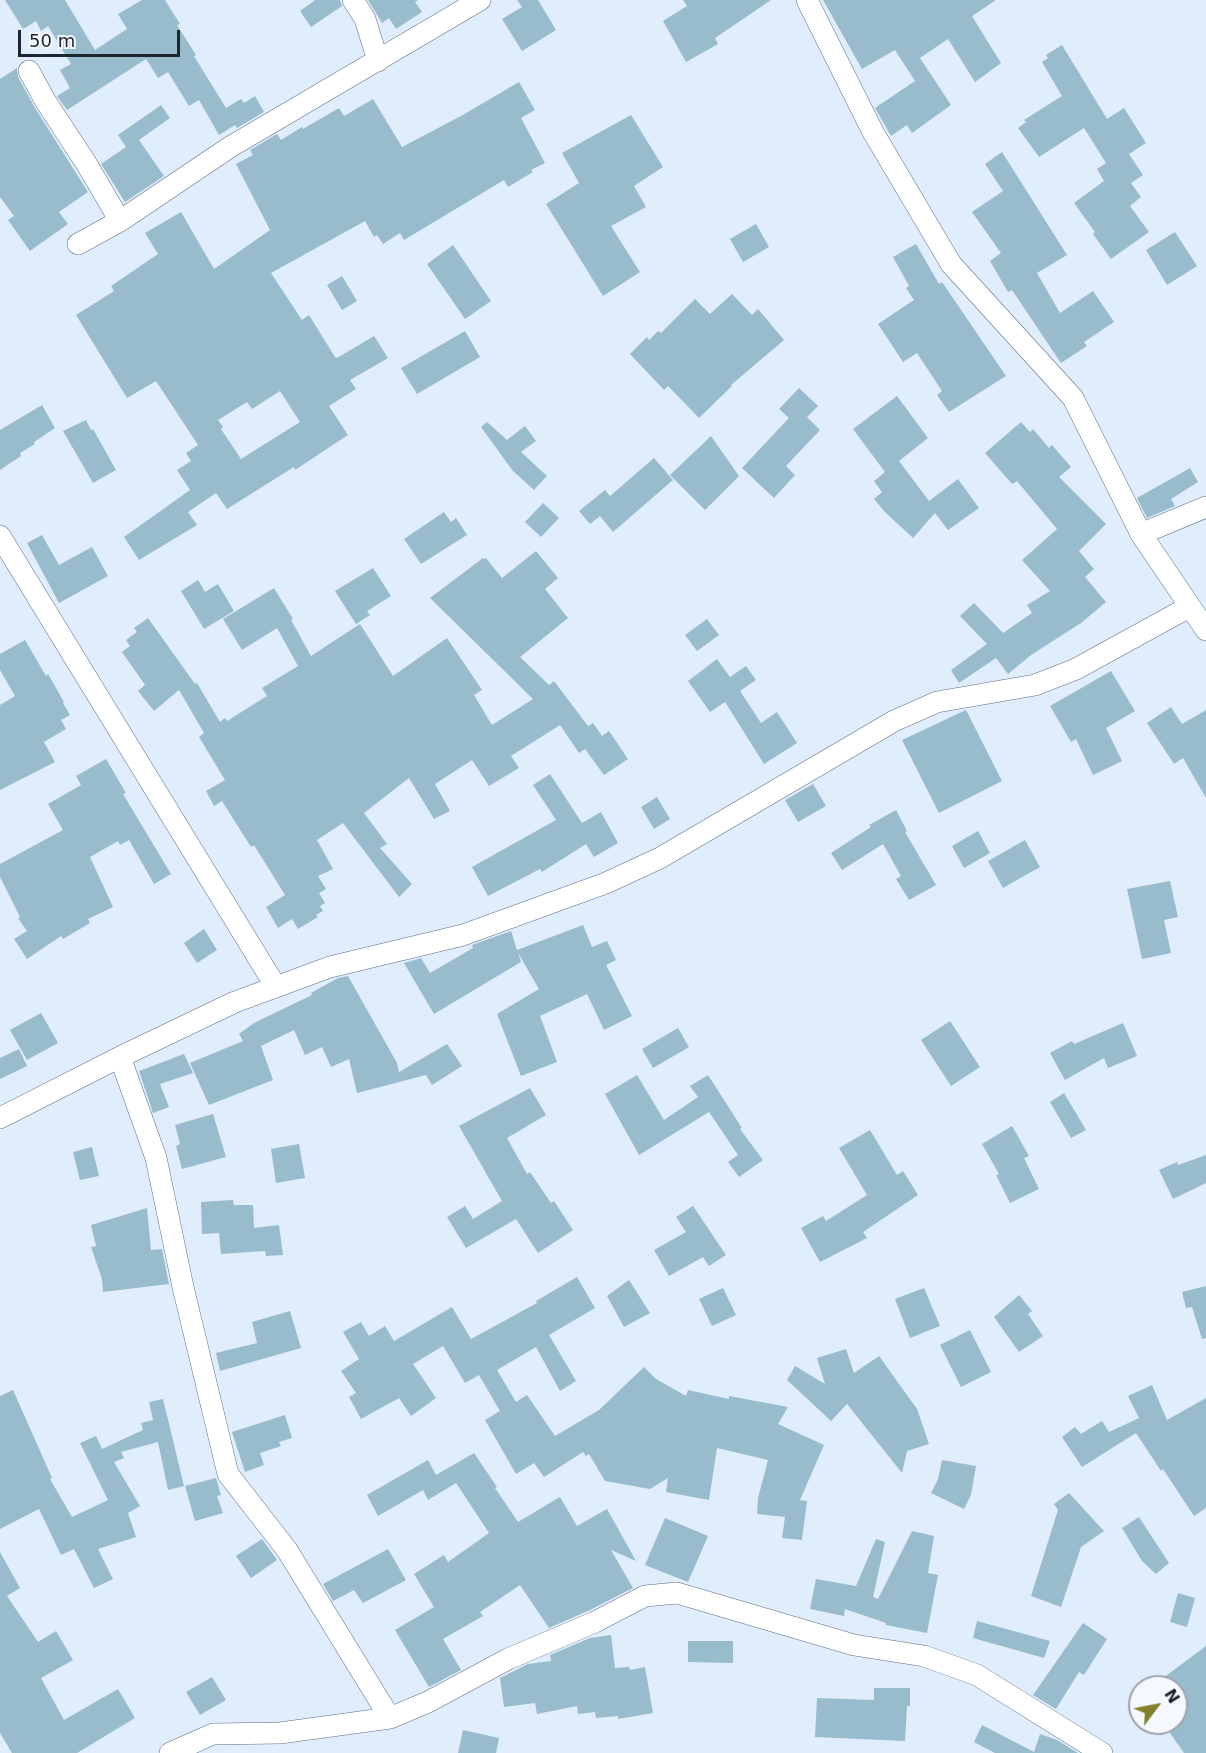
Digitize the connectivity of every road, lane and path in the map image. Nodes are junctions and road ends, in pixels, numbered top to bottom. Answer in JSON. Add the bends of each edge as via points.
{"nodes":[{"id":1,"x":354,"y":0,"type":"edge"},
{"id":2,"x":480,"y":0,"type":"edge"},
{"id":3,"x":807,"y":0,"type":"edge"},
{"id":4,"x":378,"y":61,"type":"junction"},
{"id":5,"x":29,"y":71,"type":"dead end"},
{"id":6,"x":120,"y":221,"type":"junction"},
{"id":7,"x":78,"y":244,"type":"dead end"},
{"id":8,"x":1206,"y":507,"type":"edge"},
{"id":9,"x":1141,"y":534,"type":"junction"},
{"id":10,"x":0,"y":536,"type":"edge"},
{"id":11,"x":1189,"y":606,"type":"junction"},
{"id":12,"x":1206,"y":630,"type":"edge"},
{"id":13,"x":276,"y":987,"type":"junction"},
{"id":14,"x":120,"y":1057,"type":"junction"},
{"id":15,"x":0,"y":1118,"type":"edge"},
{"id":16,"x":390,"y":1718,"type":"junction"},
{"id":17,"x":170,"y":1753,"type":"edge"},
{"id":18,"x":1102,"y":1753,"type":"edge"}],
"edges":[{"from":1,"to":4,"type":"street"},
{"from":2,"to":4,"type":"street"},
{"from":3,"to":9,"type":"street","via":[[873,132],[951,264],[1073,398]]},
{"from":4,"to":6,"type":"street","via":[[230,147]]},
{"from":5,"to":6,"type":"street"},
{"from":6,"to":7,"type":"street"},
{"from":8,"to":9,"type":"street"},
{"from":9,"to":11,"type":"street"},
{"from":10,"to":13,"type":"street"},
{"from":11,"to":12,"type":"street"},
{"from":11,"to":13,"type":"street","via":[[1076,669],[1035,684],[937,702],[894,721],[660,858],[606,883],[463,935],[330,967]]},
{"from":13,"to":14,"type":"street","via":[[235,1002]]},
{"from":14,"to":15,"type":"street"},
{"from":14,"to":16,"type":"street","via":[[156,1158],[228,1474],[287,1550]]},
{"from":16,"to":17,"type":"street","via":[[280,1733],[213,1734]]},
{"from":16,"to":18,"type":"street","via":[[645,1596],[677,1593],[854,1645],[924,1656],[977,1675]]}]}
